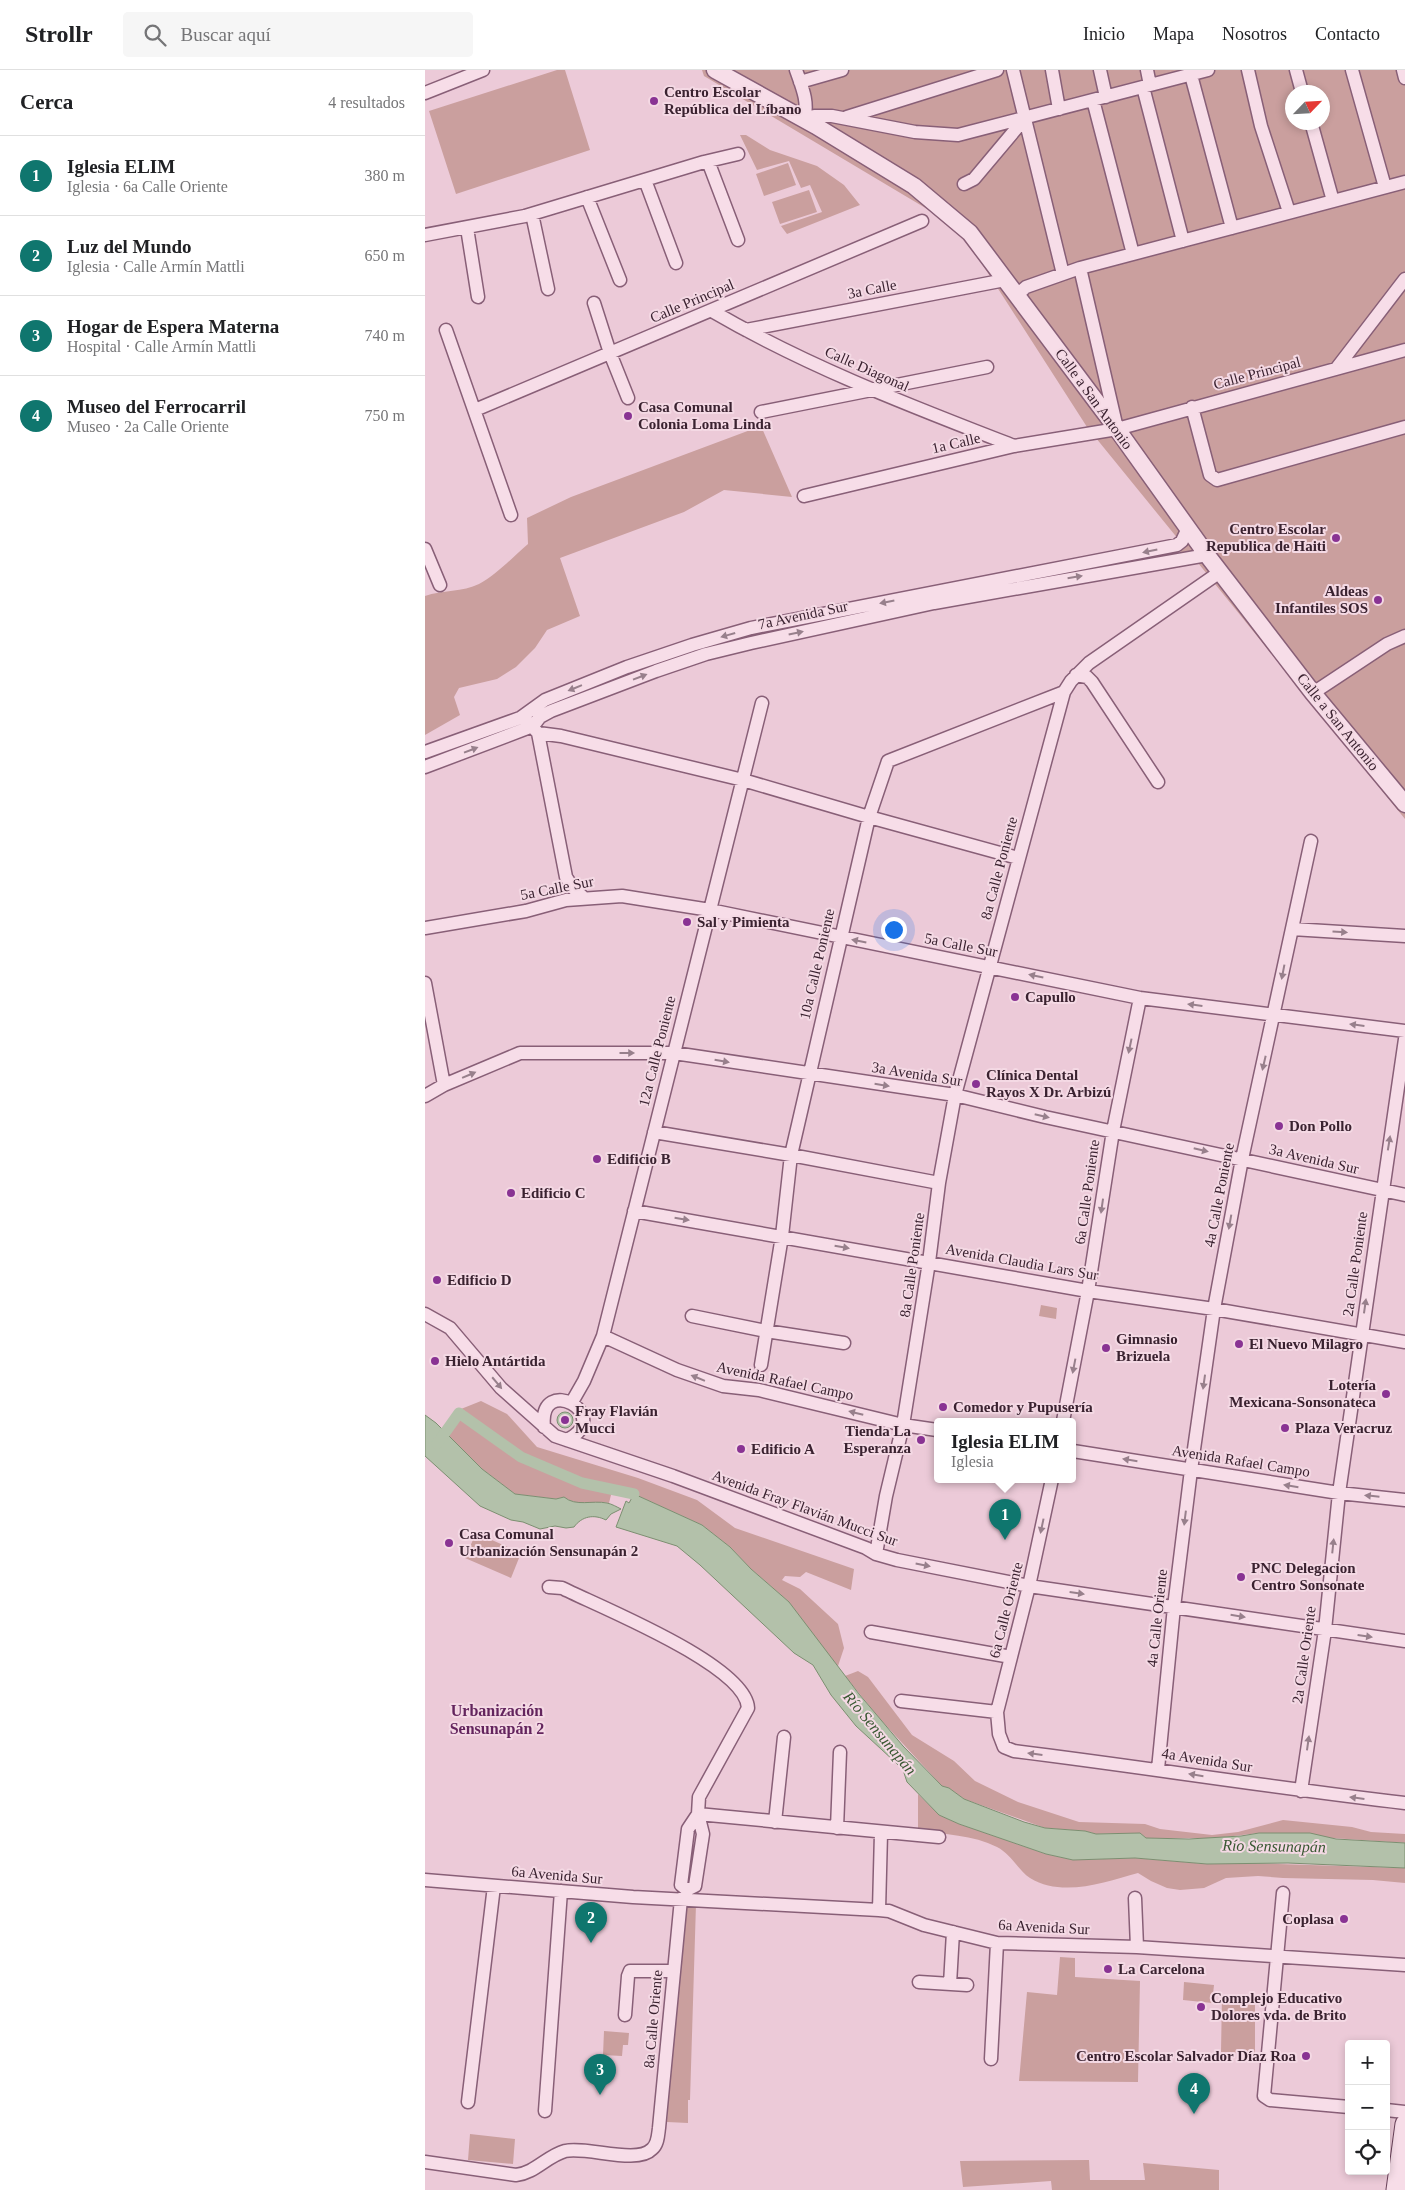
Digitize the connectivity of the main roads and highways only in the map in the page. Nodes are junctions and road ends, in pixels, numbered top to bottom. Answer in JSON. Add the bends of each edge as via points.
{"nodes":[{"id":1,"x":1405,"y":2124,"type":"edge"},
{"id":2,"x":1396,"y":2190,"type":"edge"}],
"edges":[{"from":1,"to":2,"type":"main road"}]}
